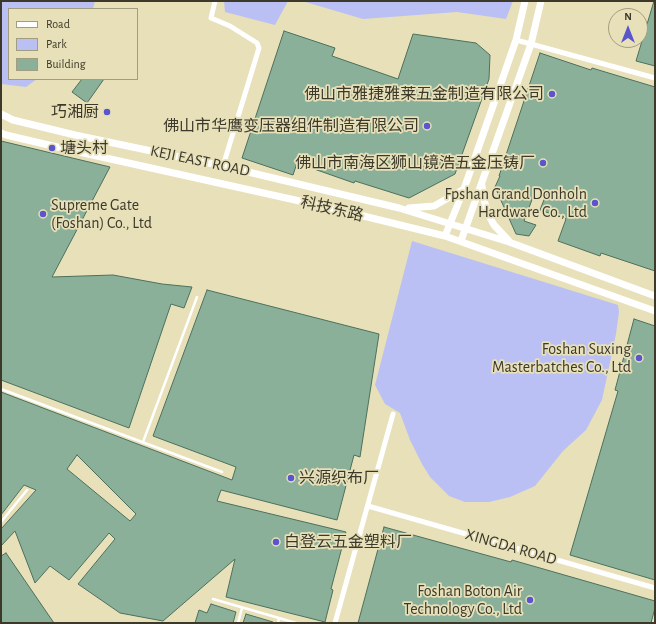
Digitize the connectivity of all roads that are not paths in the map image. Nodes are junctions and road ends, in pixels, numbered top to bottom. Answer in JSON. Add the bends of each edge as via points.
{"nodes":[{"id":1,"x":214,"y":1,"type":"edge"},
{"id":2,"x":525,"y":1,"type":"edge"},
{"id":3,"x":541,"y":1,"type":"edge"},
{"id":4,"x":516,"y":40,"type":"junction"},
{"id":5,"x":531,"y":44,"type":"junction"},
{"id":6,"x":655,"y":78,"type":"edge"},
{"id":7,"x":1,"y":114,"type":"edge"},
{"id":8,"x":1,"y":133,"type":"edge"},
{"id":9,"x":223,"y":166,"type":"junction"},
{"id":10,"x":482,"y":184,"type":"junction"},
{"id":11,"x":464,"y":189,"type":"junction"},
{"id":12,"x":399,"y":208,"type":"junction"},
{"id":13,"x":450,"y":222,"type":"junction"},
{"id":14,"x":467,"y":227,"type":"junction"},
{"id":15,"x":445,"y":236,"type":"junction"},
{"id":16,"x":461,"y":241,"type":"junction"},
{"id":17,"x":509,"y":242,"type":"junction"},
{"id":18,"x":655,"y":296,"type":"edge"},
{"id":19,"x":197,"y":297,"type":"dead end"},
{"id":20,"x":655,"y":311,"type":"edge"},
{"id":21,"x":1,"y":389,"type":"edge"},
{"id":22,"x":393,"y":414,"type":"dead end"},
{"id":23,"x":143,"y":442,"type":"junction"},
{"id":24,"x":222,"y":472,"type":"dead end"},
{"id":25,"x":27,"y":490,"type":"dead end"},
{"id":26,"x":368,"y":506,"type":"junction"},
{"id":27,"x":1,"y":522,"type":"edge"},
{"id":28,"x":655,"y":588,"type":"edge"},
{"id":29,"x":213,"y":599,"type":"dead end"},
{"id":30,"x":242,"y":608,"type":"junction"},
{"id":31,"x":279,"y":618,"type":"junction"},
{"id":32,"x":238,"y":623,"type":"edge"},
{"id":33,"x":278,"y":623,"type":"edge"},
{"id":34,"x":296,"y":623,"type":"edge"},
{"id":35,"x":335,"y":623,"type":"edge"}],
"edges":[{"from":1,"to":9,"type":"street","via":[[211,18],[230,26],[257,43],[259,48]]},
{"from":2,"to":4,"type":"main road"},
{"from":3,"to":5,"type":"main road"},
{"from":4,"to":5,"type":"street"},
{"from":4,"to":11,"type":"main road"},
{"from":5,"to":6,"type":"street"},
{"from":5,"to":10,"type":"main road"},
{"from":7,"to":9,"type":"main road","name":"KEJI EAST ROAD","via":[[13,120],[67,133]]},
{"from":8,"to":15,"type":"main road","name":"科技东路"},
{"from":9,"to":12,"type":"main road","name":"KEJI EAST ROAD"},
{"from":10,"to":14,"type":"main road"},
{"from":10,"to":17,"type":"main road","via":[[488,214]]},
{"from":11,"to":12,"type":"main road","via":[[434,206]]},
{"from":11,"to":13,"type":"main road"},
{"from":12,"to":13,"type":"main road"},
{"from":13,"to":14,"type":"main road"},
{"from":13,"to":15,"type":"main road"},
{"from":14,"to":16,"type":"main road"},
{"from":14,"to":17,"type":"main road"},
{"from":15,"to":16,"type":"main road","name":"科技东路"},
{"from":16,"to":20,"type":"main road","name":"科技东路"},
{"from":17,"to":18,"type":"main road"},
{"from":19,"to":23,"type":"lane"},
{"from":21,"to":23,"type":"lane"},
{"from":22,"to":26,"type":"street"},
{"from":23,"to":24,"type":"lane"},
{"from":25,"to":27,"type":"lane"},
{"from":26,"to":28,"type":"street","name":"XINGDA ROAD"},
{"from":26,"to":35,"type":"street"},
{"from":29,"to":30,"type":"lane"},
{"from":30,"to":31,"type":"lane"},
{"from":30,"to":32,"type":"lane"},
{"from":31,"to":33,"type":"lane"},
{"from":31,"to":34,"type":"lane"}]}
